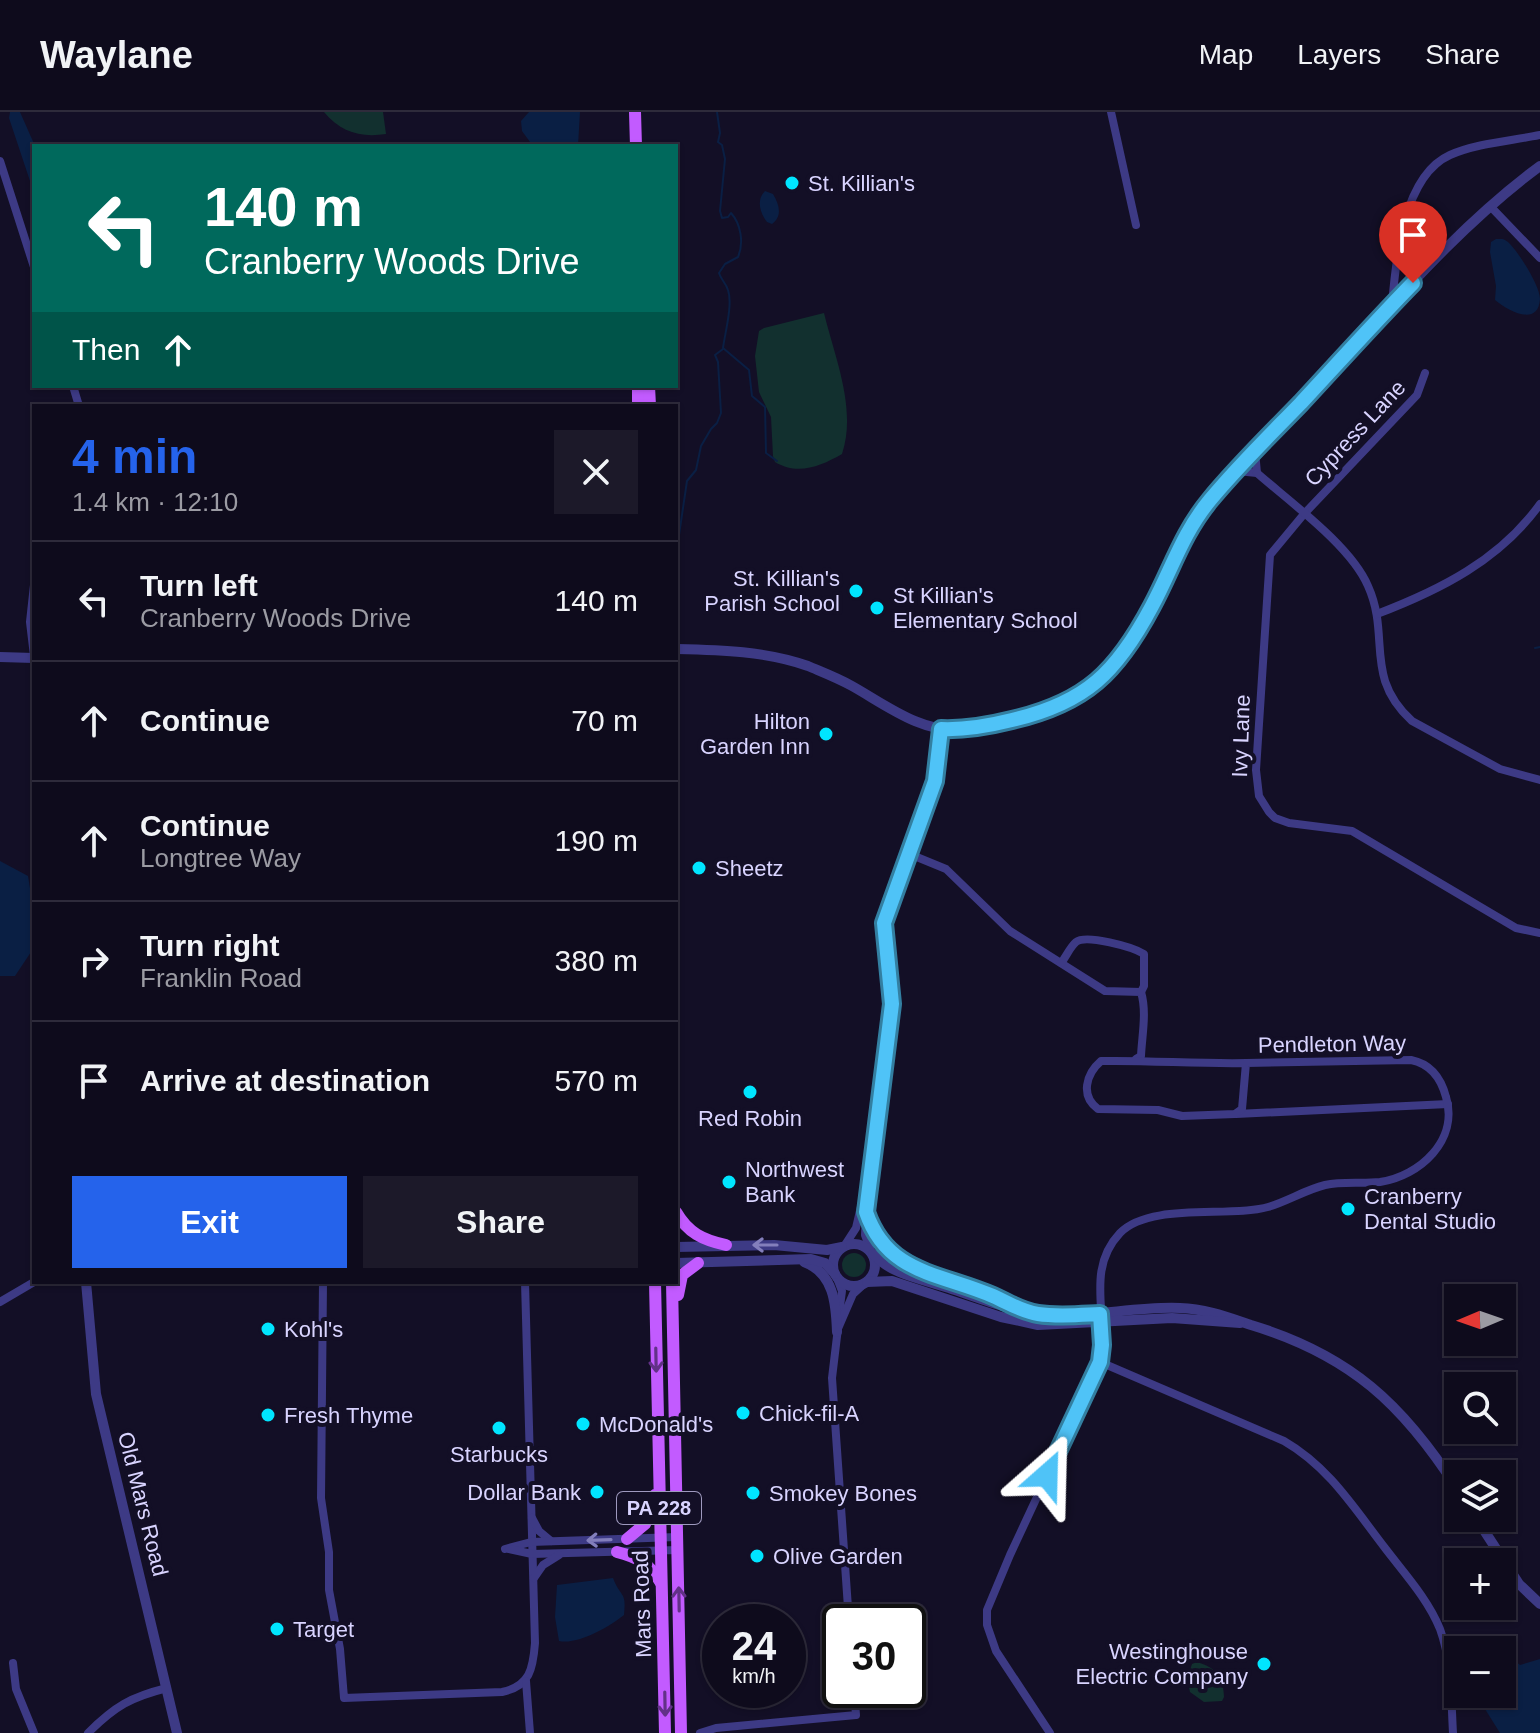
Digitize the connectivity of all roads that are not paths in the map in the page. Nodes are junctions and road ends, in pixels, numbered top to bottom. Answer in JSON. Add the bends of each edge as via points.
{"nodes":[{"id":1,"x":635,"y":112,"type":"edge"},
{"id":2,"x":1111,"y":112,"type":"edge"},
{"id":3,"x":1540,"y":135,"type":"edge"},
{"id":4,"x":636,"y":144,"type":"edge"},
{"id":5,"x":0,"y":161,"type":"edge"},
{"id":6,"x":1540,"y":166,"type":"edge"},
{"id":7,"x":1491,"y":207,"type":"junction"},
{"id":8,"x":1136,"y":225,"type":"dead end"},
{"id":9,"x":1540,"y":258,"type":"edge"},
{"id":10,"x":32,"y":261,"type":"edge"},
{"id":11,"x":1392,"y":305,"type":"junction"},
{"id":12,"x":1425,"y":373,"type":"dead end"},
{"id":13,"x":1255,"y":451,"type":"junction"},
{"id":14,"x":1237,"y":471,"type":"junction"},
{"id":15,"x":1257,"y":473,"type":"junction"},
{"id":16,"x":1540,"y":504,"type":"edge"},
{"id":17,"x":1304,"y":514,"type":"junction"},
{"id":18,"x":32,"y":604,"type":"edge"},
{"id":19,"x":1377,"y":614,"type":"junction"},
{"id":20,"x":32,"y":640,"type":"edge"},
{"id":21,"x":678,"y":649,"type":"edge"},
{"id":22,"x":0,"y":657,"type":"edge"},
{"id":23,"x":32,"y":657,"type":"edge"},
{"id":24,"x":941,"y":729,"type":"junction"},
{"id":25,"x":1540,"y":780,"type":"edge"},
{"id":26,"x":907,"y":853,"type":"junction"},
{"id":27,"x":1540,"y":933,"type":"edge"},
{"id":28,"x":1061,"y":963,"type":"junction"},
{"id":29,"x":1141,"y":992,"type":"junction"},
{"id":30,"x":1136,"y":1059,"type":"junction"},
{"id":31,"x":1246,"y":1063,"type":"junction"},
{"id":32,"x":1448,"y":1104,"type":"junction"},
{"id":33,"x":1235,"y":1114,"type":"junction"},
{"id":34,"x":870,"y":1168,"type":"junction"},
{"id":35,"x":866,"y":1212,"type":"junction"},
{"id":36,"x":678,"y":1215,"type":"edge"},
{"id":37,"x":726,"y":1245,"type":"junction"},
{"id":38,"x":844,"y":1246,"type":"junction"},
{"id":39,"x":678,"y":1247,"type":"edge"},
{"id":40,"x":872,"y":1252,"type":"junction"},
{"id":41,"x":794,"y":1260,"type":"junction"},
{"id":42,"x":678,"y":1263,"type":"edge"},
{"id":43,"x":698,"y":1263,"type":"junction"},
{"id":44,"x":836,"y":1276,"type":"junction"},
{"id":45,"x":32,"y":1283,"type":"edge"},
{"id":46,"x":865,"y":1283,"type":"junction"},
{"id":47,"x":86,"y":1284,"type":"edge"},
{"id":48,"x":323,"y":1284,"type":"edge"},
{"id":49,"x":525,"y":1284,"type":"edge"},
{"id":50,"x":532,"y":1284,"type":"edge"},
{"id":51,"x":672,"y":1284,"type":"edge"},
{"id":52,"x":652,"y":1285,"type":"edge"},
{"id":53,"x":938,"y":1290,"type":"junction"},
{"id":54,"x":525,"y":1297,"type":"junction"},
{"id":55,"x":0,"y":1302,"type":"edge"},
{"id":56,"x":1019,"y":1310,"type":"junction"},
{"id":57,"x":1100,"y":1318,"type":"junction"},
{"id":58,"x":837,"y":1332,"type":"junction"},
{"id":59,"x":1100,"y":1362,"type":"junction"},
{"id":60,"x":673,"y":1398,"type":"junction"},
{"id":61,"x":1444,"y":1470,"type":"edge"},
{"id":62,"x":658,"y":1485,"type":"junction"},
{"id":63,"x":531,"y":1514,"type":"junction"},
{"id":64,"x":1485,"y":1532,"type":"edge"},
{"id":65,"x":627,"y":1539,"type":"junction"},
{"id":66,"x":551,"y":1541,"type":"junction"},
{"id":67,"x":531,"y":1542,"type":"junction"},
{"id":68,"x":678,"y":1543,"type":"junction"},
{"id":69,"x":660,"y":1544,"type":"junction"},
{"id":70,"x":617,"y":1552,"type":"junction"},
{"id":71,"x":563,"y":1553,"type":"junction"},
{"id":72,"x":532,"y":1554,"type":"junction"},
{"id":73,"x":533,"y":1583,"type":"junction"},
{"id":74,"x":662,"y":1585,"type":"junction"},
{"id":75,"x":848,"y":1604,"type":"edge"},
{"id":76,"x":1540,"y":1604,"type":"edge"},
{"id":77,"x":13,"y":1663,"type":"dead end"},
{"id":78,"x":526,"y":1681,"type":"junction"},
{"id":79,"x":167,"y":1688,"type":"junction"},
{"id":80,"x":855,"y":1708,"type":"edge"},
{"id":81,"x":34,"y":1733,"type":"edge"},
{"id":82,"x":88,"y":1733,"type":"edge"},
{"id":83,"x":177,"y":1733,"type":"edge"},
{"id":84,"x":530,"y":1733,"type":"edge"},
{"id":85,"x":665,"y":1733,"type":"edge"},
{"id":86,"x":681,"y":1733,"type":"edge"},
{"id":87,"x":700,"y":1733,"type":"edge"},
{"id":88,"x":1050,"y":1733,"type":"edge"},
{"id":89,"x":1453,"y":1733,"type":"edge"}],
"edges":[{"from":1,"to":4,"type":"main road"},
{"from":2,"to":8,"type":"street"},
{"from":3,"to":11,"type":"street","via":[[1452,154],[1428,170],[1409,210]]},
{"from":5,"to":10,"type":"street"},
{"from":6,"to":7,"type":"street"},
{"from":7,"to":9,"type":"street"},
{"from":7,"to":11,"type":"street"},
{"from":11,"to":13,"type":"street"},
{"from":12,"to":17,"type":"street","name":"Cypress Lane","via":[[1417,395]]},
{"from":13,"to":14,"type":"street"},
{"from":13,"to":15,"type":"street"},
{"from":14,"to":15,"type":"street"},
{"from":14,"to":24,"type":"street","via":[[1193,522],[1126,650],[1091,688],[1040,713]]},
{"from":15,"to":17,"type":"street"},
{"from":16,"to":19,"type":"street","via":[[1514,535],[1472,570]]},
{"from":17,"to":19,"type":"street","via":[[1355,564]]},
{"from":17,"to":27,"type":"street","name":"Ivy Lane","via":[[1268,562],[1256,779],[1263,803],[1281,821],[1352,831],[1516,928]]},
{"from":18,"to":20,"type":"street"},
{"from":19,"to":25,"type":"street","via":[[1380,667],[1388,692],[1403,713],[1500,769]]},
{"from":21,"to":24,"type":"street","via":[[750,653],[804,665]]},
{"from":22,"to":23,"type":"street"},
{"from":24,"to":26,"type":"street","via":[[935,781]]},
{"from":26,"to":28,"type":"street","via":[[946,869],[1010,931]]},
{"from":26,"to":34,"type":"street","via":[[884,923],[892,1004]]},
{"from":28,"to":29,"type":"street","via":[[1105,991]]},
{"from":28,"to":29,"type":"street","via":[[1083,938],[1133,947],[1144,954]]},
{"from":29,"to":30,"type":"street","via":[[1141,1056]]},
{"from":30,"to":31,"type":"street"},
{"from":30,"to":33,"type":"street","via":[[1101,1061],[1092,1069],[1087,1084],[1091,1104],[1098,1109],[1182,1116]]},
{"from":31,"to":32,"type":"street","name":"Pendleton Way","via":[[1424,1062],[1434,1071]]},
{"from":31,"to":33,"type":"street","name":"Pendleton Way","via":[[1244,1101]]},
{"from":32,"to":33,"type":"street"},
{"from":32,"to":57,"type":"street","via":[[1444,1138],[1415,1170],[1398,1177],[1327,1184],[1268,1207],[1174,1214],[1122,1231],[1101,1268]]},
{"from":34,"to":35,"type":"street"},
{"from":34,"to":38,"type":"street","via":[[856,1228]]},
{"from":35,"to":40,"type":"street","via":[[865,1235]]},
{"from":35,"to":56,"type":"street","via":[[874,1232],[895,1256]]},
{"from":36,"to":37,"type":"main road","via":[[697,1236]]},
{"from":38,"to":37,"type":"street","one_way":true,"via":[[827,1250]]},
{"from":37,"to":39,"type":"street"},
{"from":38,"to":40,"type":"street","via":[[860,1244]]},
{"from":38,"to":44,"type":"street","via":[[834,1257]]},
{"from":40,"to":46,"type":"street","via":[[875,1270]]},
{"from":40,"to":53,"type":"street","via":[[888,1268]]},
{"from":41,"to":43,"type":"street"},
{"from":41,"to":44,"type":"street","via":[[825,1263]]},
{"from":41,"to":58,"type":"street","via":[[826,1277]]},
{"from":42,"to":43,"type":"street"},
{"from":43,"to":60,"type":"main road","via":[[686,1270],[678,1287]]},
{"from":44,"to":46,"type":"street","via":[[848,1285]]},
{"from":44,"to":58,"type":"street","via":[[842,1297]]},
{"from":45,"to":55,"type":"street"},
{"from":46,"to":53,"type":"street","via":[[892,1281]]},
{"from":46,"to":58,"type":"street","via":[[853,1294]]},
{"from":47,"to":79,"type":"street","name":"Old Mars Road","via":[[96,1394]]},
{"from":48,"to":78,"type":"street","via":[[321,1498],[344,1698],[502,1692]]},
{"from":49,"to":54,"type":"street"},
{"from":50,"to":54,"type":"street"},
{"from":51,"to":60,"type":"main road","name":"Mars Road","number":"PA 228"},
{"from":52,"to":62,"type":"main road","name":"Mars Road","number":"PA 228","one_way":true},
{"from":53,"to":56,"type":"street"},
{"from":53,"to":57,"type":"street","via":[[990,1314],[1029,1324]]},
{"from":54,"to":63,"type":"street"},
{"from":56,"to":57,"type":"street"},
{"from":57,"to":59,"type":"street"},
{"from":57,"to":61,"type":"street","via":[[1181,1308],[1220,1313],[1305,1344],[1366,1381],[1416,1429]]},
{"from":58,"to":75,"type":"street","via":[[832,1378]]},
{"from":59,"to":88,"type":"street","via":[[987,1610],[996,1651]]},
{"from":59,"to":89,"type":"street","via":[[1284,1441],[1332,1479],[1419,1591],[1439,1626],[1448,1660]]},
{"from":60,"to":68,"type":"main road","name":"Mars Road","number":"PA 228"},
{"from":62,"to":65,"type":"main road","via":[[645,1523]]},
{"from":62,"to":69,"type":"main road","name":"Mars Road","number":"PA 228"},
{"from":63,"to":66,"type":"street"},
{"from":63,"to":67,"type":"street"},
{"from":64,"to":76,"type":"street","via":[[1519,1584]]},
{"from":65,"to":66,"type":"street","one_way":true},
{"from":65,"to":69,"type":"street"},
{"from":66,"to":67,"type":"street"},
{"from":67,"to":72,"type":"street"},
{"from":67,"to":72,"type":"street","via":[[505,1549]]},
{"from":68,"to":69,"type":"street"},
{"from":86,"to":68,"type":"main road","name":"Mars Road","number":"PA 228","one_way":true},
{"from":69,"to":70,"type":"street"},
{"from":69,"to":74,"type":"main road","name":"Mars Road","number":"PA 228"},
{"from":70,"to":71,"type":"street"},
{"from":70,"to":74,"type":"main road","via":[[646,1563]]},
{"from":71,"to":72,"type":"street"},
{"from":71,"to":73,"type":"street","via":[[543,1565]]},
{"from":72,"to":73,"type":"street"},
{"from":73,"to":78,"type":"street","via":[[534,1654]]},
{"from":74,"to":85,"type":"main road","name":"Mars Road","number":"PA 228","one_way":true},
{"from":77,"to":81,"type":"street","via":[[16,1689]]},
{"from":78,"to":84,"type":"street"},
{"from":79,"to":82,"type":"street","via":[[126,1701]]},
{"from":79,"to":83,"type":"street","name":"Old Mars Road"},
{"from":80,"to":87,"type":"street","via":[[856,1715]]}]}
